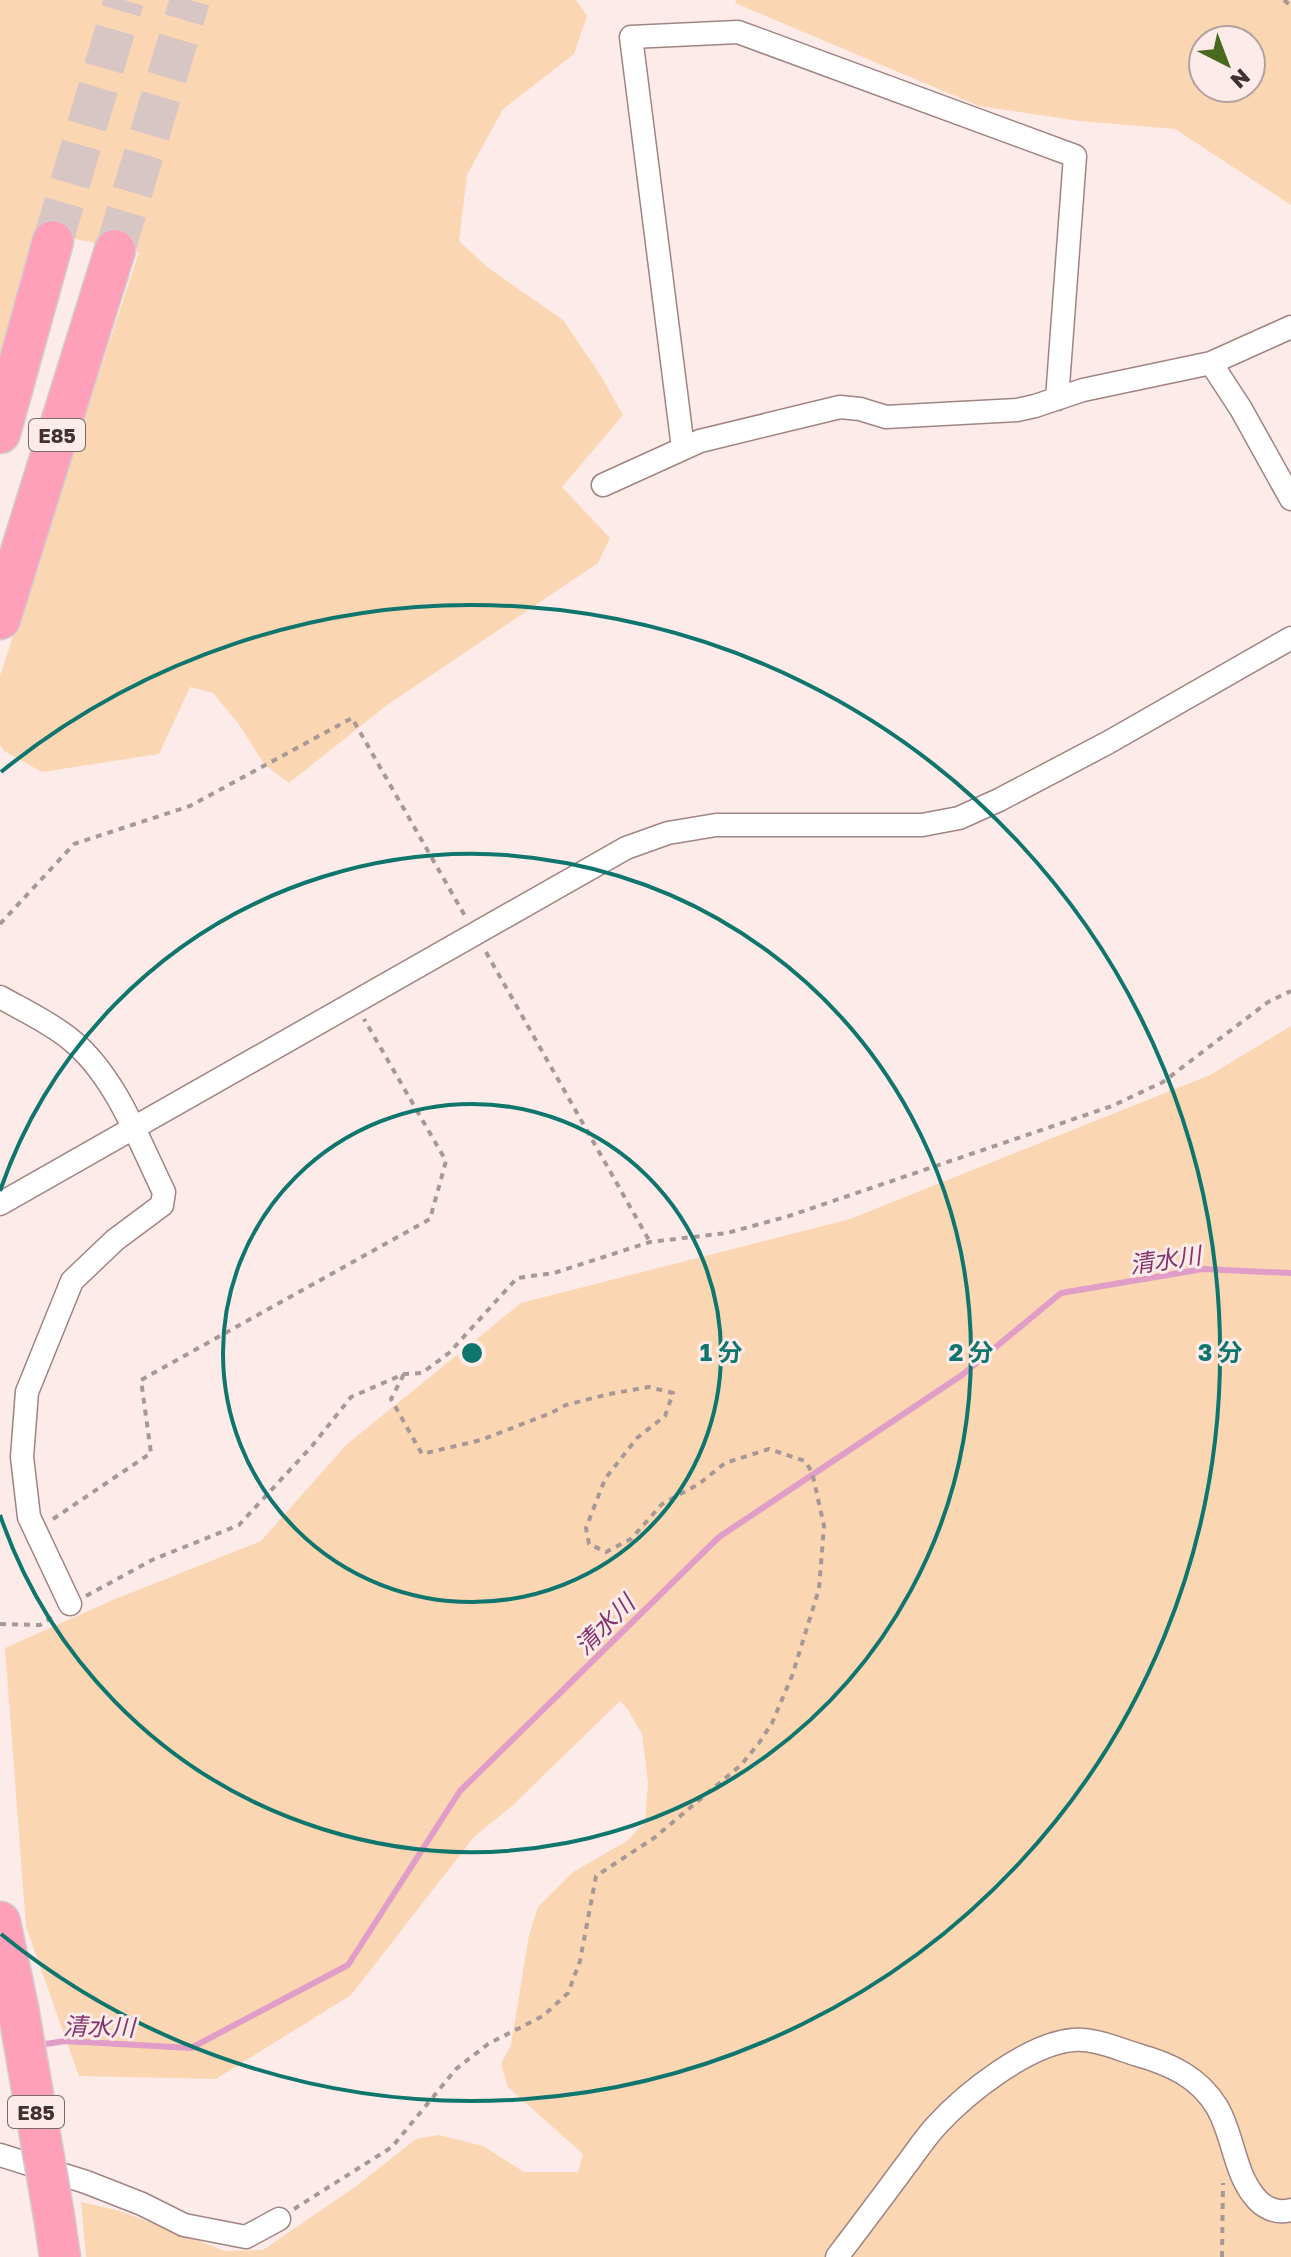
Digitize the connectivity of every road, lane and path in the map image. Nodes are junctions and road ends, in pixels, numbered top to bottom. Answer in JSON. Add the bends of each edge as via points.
{"nodes":[{"id":1,"x":1284,"y":0,"type":"edge"},
{"id":2,"x":1291,"y":6,"type":"edge"},
{"id":3,"x":53,"y":241,"type":"tunnel mouth"},
{"id":4,"x":115,"y":250,"type":"tunnel mouth"},
{"id":5,"x":1291,"y":327,"type":"edge"},
{"id":6,"x":1211,"y":363,"type":"junction"},
{"id":7,"x":1057,"y":399,"type":"junction"},
{"id":8,"x":0,"y":433,"type":"edge"},
{"id":9,"x":683,"y":448,"type":"junction"},
{"id":10,"x":603,"y":485,"type":"dead end"},
{"id":11,"x":1291,"y":499,"type":"edge"},
{"id":12,"x":0,"y":619,"type":"edge"},
{"id":13,"x":1291,"y":638,"type":"edge"},
{"id":14,"x":0,"y":924,"type":"edge"},
{"id":15,"x":476,"y":935,"type":"junction"},
{"id":16,"x":1291,"y":991,"type":"edge"},
{"id":17,"x":0,"y":997,"type":"edge"},
{"id":18,"x":355,"y":1003,"type":"junction"},
{"id":19,"x":134,"y":1130,"type":"junction"},
{"id":20,"x":0,"y":1204,"type":"edge"},
{"id":21,"x":650,"y":1242,"type":"junction"},
{"id":22,"x":404,"y":1374,"type":"junction"},
{"id":23,"x":36,"y":1530,"type":"junction"},
{"id":24,"x":70,"y":1604,"type":"junction"},
{"id":25,"x":0,"y":1624,"type":"edge"},
{"id":26,"x":0,"y":1922,"type":"edge"},
{"id":27,"x":0,"y":2067,"type":"edge"},
{"id":28,"x":1229,"y":2138,"type":"junction"},
{"id":29,"x":0,"y":2155,"type":"edge"},
{"id":30,"x":1291,"y":2210,"type":"edge"},
{"id":31,"x":279,"y":2219,"type":"joint"},
{"id":32,"x":38,"y":2232,"type":"edge"},
{"id":33,"x":60,"y":2257,"type":"edge"},
{"id":34,"x":837,"y":2257,"type":"edge"},
{"id":35,"x":1222,"y":2257,"type":"edge"}],
"edges":[{"from":1,"to":2,"type":"path"},
{"from":3,"to":8,"type":"highway","number":"E85"},
{"from":4,"to":12,"type":"highway","number":"E85"},
{"from":5,"to":6,"type":"street"},
{"from":6,"to":7,"type":"street"},
{"from":6,"to":11,"type":"street"},
{"from":7,"to":9,"type":"street","via":[[1017,410],[886,417],[840,407]]},
{"from":7,"to":9,"type":"street","via":[[1075,156],[738,32],[631,37]]},
{"from":9,"to":10,"type":"street"},
{"from":13,"to":15,"type":"street","via":[[1109,742],[959,818],[922,825],[716,825],[668,833],[626,848]]},
{"from":14,"to":15,"type":"path","via":[[74,844],[190,806],[352,718]]},
{"from":15,"to":18,"type":"street"},
{"from":15,"to":21,"type":"path"},
{"from":16,"to":21,"type":"path","via":[[1268,1002],[1163,1082],[1112,1106],[789,1216],[727,1233]]},
{"from":17,"to":19,"type":"street","via":[[70,1039],[102,1072]]},
{"from":18,"to":19,"type":"street"},
{"from":18,"to":23,"type":"path","via":[[446,1161],[430,1219],[141,1380],[151,1453]]},
{"from":19,"to":20,"type":"street"},
{"from":19,"to":23,"type":"street","via":[[164,1192],[162,1205],[72,1281],[27,1392],[22,1457],[29,1517]]},
{"from":21,"to":22,"type":"path","via":[[554,1273],[517,1278],[449,1353],[422,1373]]},
{"from":22,"to":24,"type":"path","via":[[351,1397],[239,1525],[152,1560]]},
{"from":22,"to":31,"type":"path","via":[[391,1399],[422,1454],[481,1440],[566,1405],[609,1394],[649,1387],[673,1393],[665,1416],[637,1438],[605,1479],[586,1528],[589,1544],[606,1552],[631,1539],[662,1504],[725,1463],[769,1449],[805,1461],[824,1526],[819,1589],[792,1676],[759,1743],[741,1765],[654,1838],[596,1876],[580,1961],[568,1993],[543,2016],[488,2044],[456,2069],[392,2147]]},
{"from":23,"to":24,"type":"street"},
{"from":24,"to":25,"type":"path","via":[[40,1625]]},
{"from":26,"to":32,"type":"highway","number":"E85","bridge":true,"via":[[18,2008]]},
{"from":27,"to":32,"type":"highway","number":"E85"},
{"from":28,"to":30,"type":"street","via":[[1255,2198],[1268,2208]]},
{"from":28,"to":34,"type":"street","via":[[1218,2108],[1200,2085],[1174,2067],[1089,2040],[1047,2045],[1017,2061],[936,2126]]},
{"from":28,"to":35,"type":"path"},
{"from":29,"to":31,"type":"street","via":[[100,2187],[184,2225],[246,2237]]},
{"from":32,"to":33,"type":"highway","number":"E85"}]}
